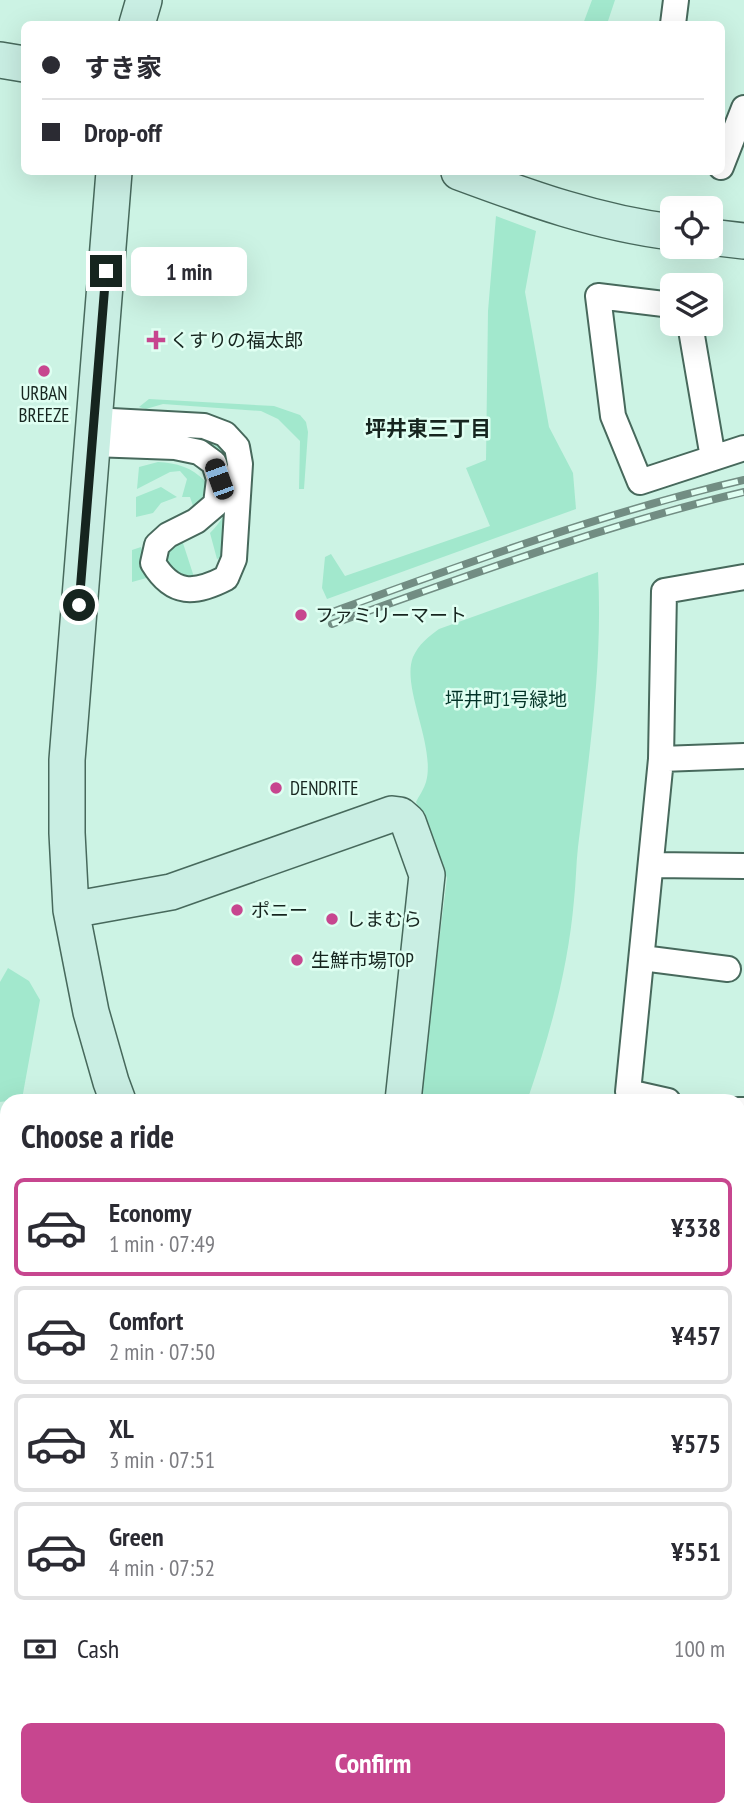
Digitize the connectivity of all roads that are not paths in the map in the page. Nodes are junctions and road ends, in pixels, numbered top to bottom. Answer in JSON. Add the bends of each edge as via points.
{"nodes":[{"id":1,"x":144,"y":0,"type":"edge"},
{"id":2,"x":676,"y":0,"type":"edge"},
{"id":3,"x":138,"y":21,"type":"edge"},
{"id":4,"x":673,"y":21,"type":"edge"},
{"id":5,"x":0,"y":60,"type":"edge"},
{"id":6,"x":21,"y":64,"type":"edge"},
{"id":7,"x":744,"y":108,"type":"edge"},
{"id":8,"x":725,"y":157,"type":"edge"},
{"id":9,"x":114,"y":175,"type":"edge"},
{"id":10,"x":467,"y":175,"type":"edge"},
{"id":11,"x":660,"y":230,"type":"edge"},
{"id":12,"x":723,"y":239,"type":"edge"},
{"id":13,"x":744,"y":241,"type":"edge"},
{"id":14,"x":660,"y":304,"type":"edge"},
{"id":15,"x":692,"y":336,"type":"edge"},
{"id":16,"x":93,"y":432,"type":"junction"},
{"id":17,"x":744,"y":448,"type":"edge"},
{"id":18,"x":713,"y":458,"type":"junction"},
{"id":19,"x":744,"y":577,"type":"edge"},
{"id":20,"x":744,"y":756,"type":"edge"},
{"id":21,"x":662,"y":759,"type":"junction"},
{"id":22,"x":651,"y":865,"type":"junction"},
{"id":23,"x":744,"y":866,"type":"edge"},
{"id":24,"x":71,"y":910,"type":"junction"},
{"id":25,"x":642,"y":958,"type":"junction"},
{"id":26,"x":728,"y":969,"type":"dead end"},
{"id":27,"x":115,"y":1094,"type":"edge"},
{"id":28,"x":404,"y":1094,"type":"edge"},
{"id":29,"x":637,"y":1094,"type":"edge"}],
"edges":[{"from":1,"to":3,"type":"street"},
{"from":2,"to":4,"type":"street"},
{"from":5,"to":6,"type":"street"},
{"from":7,"to":8,"type":"street"},
{"from":9,"to":16,"type":"street"},
{"from":10,"to":11,"type":"street","via":[[617,224]]},
{"from":12,"to":13,"type":"street"},
{"from":14,"to":18,"type":"street","via":[[598,296],[612,416],[640,482]]},
{"from":15,"to":18,"type":"street"},
{"from":16,"to":16,"type":"street","via":[[204,426],[225,435],[237,447],[234,559],[226,578],[205,589],[179,588],[162,577],[153,563],[157,545],[216,504],[219,479],[214,463],[199,452]]},
{"from":16,"to":24,"type":"street","via":[[67,760]]},
{"from":17,"to":18,"type":"street"},
{"from":19,"to":21,"type":"street","via":[[664,591]]},
{"from":20,"to":21,"type":"street"},
{"from":21,"to":22,"type":"street"},
{"from":22,"to":23,"type":"street"},
{"from":22,"to":25,"type":"street"},
{"from":24,"to":27,"type":"street","via":[[91,1012]]},
{"from":24,"to":28,"type":"street","via":[[172,892],[373,820],[400,815],[408,822],[426,875]]},
{"from":25,"to":26,"type":"street"},
{"from":25,"to":29,"type":"street","via":[[628,1092]]}]}
